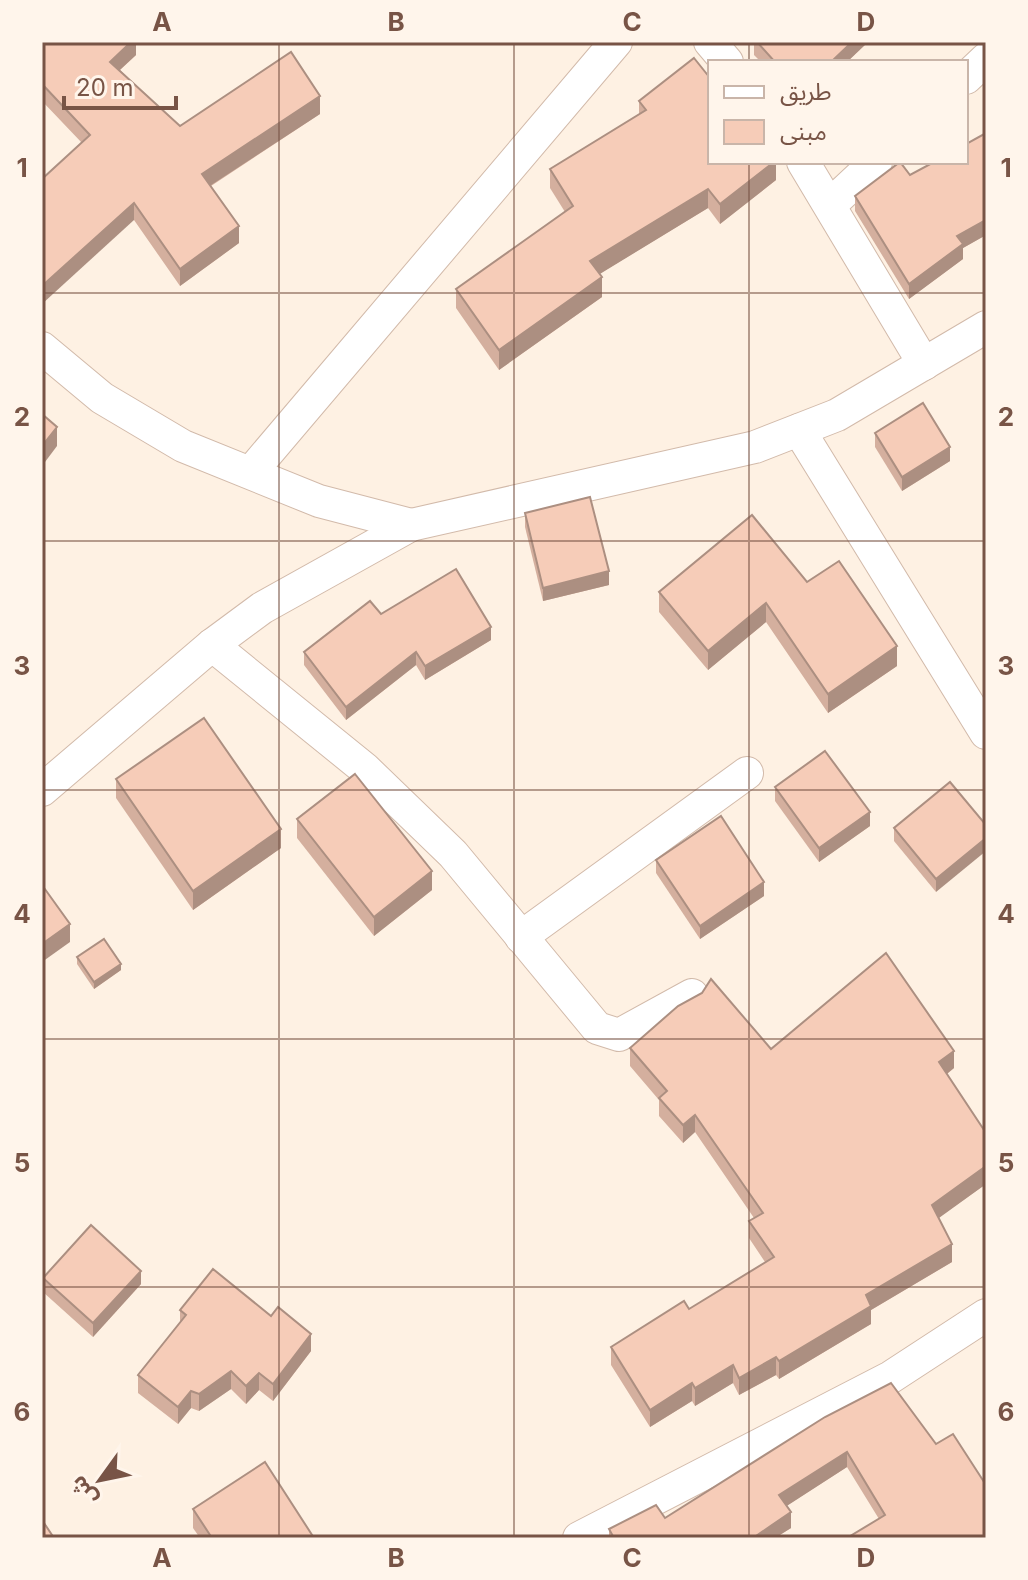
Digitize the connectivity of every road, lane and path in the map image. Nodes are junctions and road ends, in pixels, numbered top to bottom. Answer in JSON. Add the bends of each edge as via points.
{"nodes":[{"id":1,"x":616,"y":42,"type":"edge"},
{"id":2,"x":710,"y":42,"type":"edge"},
{"id":3,"x":986,"y":59,"type":"edge"},
{"id":4,"x":725,"y":60,"type":"edge"},
{"id":5,"x":968,"y":76,"type":"edge"},
{"id":6,"x":804,"y":164,"type":"edge"},
{"id":7,"x":874,"y":164,"type":"edge"},
{"id":8,"x":830,"y":205,"type":"junction"},
{"id":9,"x":986,"y":327,"type":"edge"},
{"id":10,"x":42,"y":348,"type":"edge"},
{"id":11,"x":924,"y":364,"type":"junction"},
{"id":12,"x":799,"y":430,"type":"junction"},
{"id":13,"x":252,"y":471,"type":"junction"},
{"id":14,"x":411,"y":525,"type":"junction"},
{"id":15,"x":212,"y":645,"type":"junction"},
{"id":16,"x":986,"y":733,"type":"edge"},
{"id":17,"x":747,"y":773,"type":"dead end"},
{"id":18,"x":42,"y":790,"type":"edge"},
{"id":19,"x":521,"y":937,"type":"junction"},
{"id":20,"x":692,"y":995,"type":"edge"},
{"id":21,"x":986,"y":1315,"type":"edge"},
{"id":22,"x":579,"y":1538,"type":"edge"}],
"edges":[{"from":1,"to":13,"type":"street"},
{"from":2,"to":4,"type":"street"},
{"from":3,"to":5,"type":"street"},
{"from":6,"to":8,"type":"street"},
{"from":7,"to":8,"type":"street"},
{"from":8,"to":11,"type":"street"},
{"from":9,"to":11,"type":"street"},
{"from":10,"to":13,"type":"street","via":[[151,430]]},
{"from":11,"to":12,"type":"street","via":[[837,415]]},
{"from":12,"to":14,"type":"street","via":[[755,447]]},
{"from":12,"to":16,"type":"street"},
{"from":13,"to":14,"type":"street","via":[[319,501]]},
{"from":14,"to":15,"type":"street","via":[[262,608]]},
{"from":15,"to":18,"type":"street"},
{"from":15,"to":19,"type":"street","via":[[365,769],[453,854]]},
{"from":17,"to":19,"type":"street"},
{"from":19,"to":20,"type":"street","via":[[597,1028],[619,1035]]},
{"from":21,"to":22,"type":"street","via":[[891,1377]]}]}
